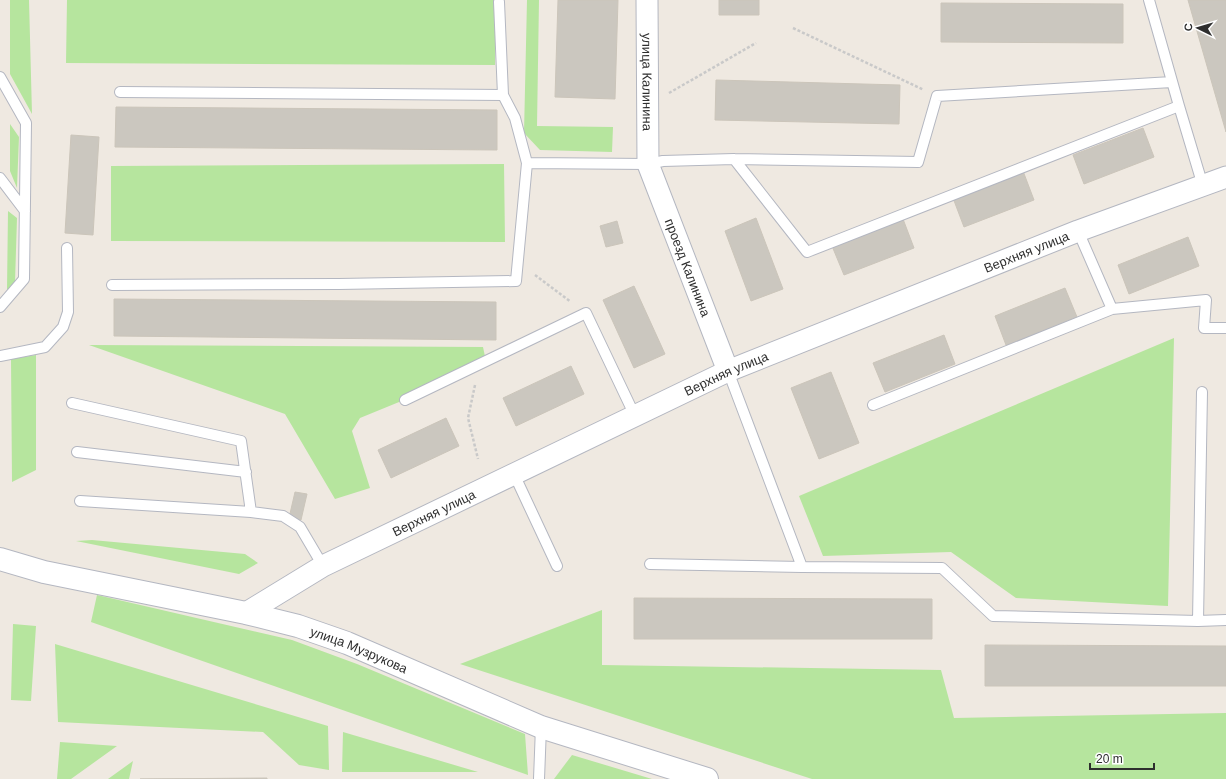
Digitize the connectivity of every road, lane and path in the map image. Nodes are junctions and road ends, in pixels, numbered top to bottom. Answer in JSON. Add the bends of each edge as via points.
{"nodes":[{"id":1,"x":648,"y":0,"type":"edge"},
{"id":2,"x":1149,"y":0,"type":"edge"},
{"id":3,"x":500,"y":2,"type":"dead end"},
{"id":4,"x":793,"y":28,"type":"dead end"},
{"id":5,"x":756,"y":43,"type":"dead end"},
{"id":6,"x":0,"y":77,"type":"edge"},
{"id":7,"x":1172,"y":82,"type":"junction"},
{"id":8,"x":120,"y":92,"type":"dead end"},
{"id":9,"x":503,"y":95,"type":"junction"},
{"id":10,"x":663,"y":96,"type":"dead end"},
{"id":11,"x":937,"y":96,"type":"junction"},
{"id":12,"x":1179,"y":106,"type":"junction"},
{"id":13,"x":734,"y":159,"type":"junction"},
{"id":14,"x":527,"y":163,"type":"junction"},
{"id":15,"x":648,"y":164,"type":"junction"},
{"id":16,"x":0,"y":178,"type":"edge"},
{"id":17,"x":1226,"y":178,"type":"edge"},
{"id":18,"x":1203,"y":186,"type":"junction"},
{"id":19,"x":25,"y":211,"type":"junction"},
{"id":20,"x":1078,"y":231,"type":"junction"},
{"id":21,"x":67,"y":248,"type":"dead end"},
{"id":22,"x":535,"y":275,"type":"dead end"},
{"id":23,"x":112,"y":284,"type":"dead end"},
{"id":24,"x":0,"y":307,"type":"edge"},
{"id":25,"x":1112,"y":308,"type":"junction"},
{"id":26,"x":586,"y":313,"type":"junction"},
{"id":27,"x":1226,"y":328,"type":"edge"},
{"id":28,"x":0,"y":356,"type":"edge"},
{"id":29,"x":479,"y":365,"type":"junction"},
{"id":30,"x":728,"y":371,"type":"junction"},
{"id":31,"x":1202,"y":392,"type":"dead end"},
{"id":32,"x":405,"y":400,"type":"dead end"},
{"id":33,"x":72,"y":403,"type":"dead end"},
{"id":34,"x":873,"y":405,"type":"dead end"},
{"id":35,"x":635,"y":416,"type":"junction"},
{"id":36,"x":77,"y":452,"type":"dead end"},
{"id":37,"x":478,"y":459,"type":"dead end"},
{"id":38,"x":246,"y":472,"type":"junction"},
{"id":39,"x":514,"y":474,"type":"junction"},
{"id":40,"x":80,"y":501,"type":"dead end"},
{"id":41,"x":251,"y":512,"type":"junction"},
{"id":42,"x":0,"y":559,"type":"edge"},
{"id":43,"x":650,"y":564,"type":"dead end"},
{"id":44,"x":323,"y":566,"type":"junction"},
{"id":45,"x":557,"y":566,"type":"dead end"},
{"id":46,"x":802,"y":567,"type":"junction"},
{"id":47,"x":246,"y":613,"type":"junction"},
{"id":48,"x":1226,"y":620,"type":"edge"},
{"id":49,"x":1198,"y":621,"type":"junction"},
{"id":50,"x":540,"y":727,"type":"junction"},
{"id":51,"x":539,"y":779,"type":"edge"},
{"id":52,"x":707,"y":779,"type":"edge"}],
"edges":[{"from":1,"to":15,"type":"street","name":"улица Калинина"},
{"from":2,"to":7,"type":"lane"},
{"from":3,"to":9,"type":"lane"},
{"from":4,"to":11,"type":"path"},
{"from":5,"to":10,"type":"path"},
{"from":6,"to":19,"type":"lane","via":[[26,123]]},
{"from":7,"to":11,"type":"lane"},
{"from":7,"to":12,"type":"lane"},
{"from":8,"to":9,"type":"lane"},
{"from":9,"to":14,"type":"lane","via":[[515,118]]},
{"from":11,"to":13,"type":"lane","via":[[918,162]]},
{"from":12,"to":13,"type":"lane","via":[[807,252]]},
{"from":12,"to":18,"type":"lane"},
{"from":13,"to":15,"type":"lane"},
{"from":14,"to":15,"type":"lane"},
{"from":14,"to":23,"type":"lane","via":[[516,281]]},
{"from":15,"to":30,"type":"street","name":"проезд Калинина"},
{"from":16,"to":19,"type":"lane"},
{"from":17,"to":18,"type":"street","name":"Верхняя улица"},
{"from":18,"to":20,"type":"street","name":"Верхняя улица"},
{"from":19,"to":24,"type":"lane","via":[[24,280]]},
{"from":20,"to":25,"type":"lane"},
{"from":20,"to":30,"type":"street","name":"Верхняя улица"},
{"from":21,"to":28,"type":"lane","via":[[68,312],[63,328],[46,347]]},
{"from":22,"to":26,"type":"path"},
{"from":25,"to":27,"type":"lane","via":[[1206,300],[1204,328]]},
{"from":25,"to":34,"type":"lane"},
{"from":26,"to":29,"type":"lane"},
{"from":26,"to":35,"type":"lane"},
{"from":29,"to":32,"type":"lane"},
{"from":29,"to":37,"type":"path","via":[[468,418]]},
{"from":30,"to":35,"type":"street","name":"Верхняя улица"},
{"from":30,"to":46,"type":"lane"},
{"from":31,"to":49,"type":"lane"},
{"from":33,"to":38,"type":"lane","via":[[241,441]]},
{"from":35,"to":39,"type":"street","name":"Верхняя улица"},
{"from":36,"to":38,"type":"lane"},
{"from":38,"to":41,"type":"lane"},
{"from":39,"to":44,"type":"street","name":"Верхняя улица"},
{"from":39,"to":45,"type":"lane"},
{"from":40,"to":41,"type":"lane"},
{"from":41,"to":44,"type":"lane","via":[[283,516],[300,527]]},
{"from":42,"to":47,"type":"street","name":"улица Музрукова","via":[[44,572]]},
{"from":43,"to":46,"type":"lane"},
{"from":44,"to":47,"type":"street","name":"Верхняя улица"},
{"from":46,"to":49,"type":"lane","via":[[942,568],[993,616]]},
{"from":47,"to":50,"type":"street","name":"улица Музрукова","via":[[298,626],[347,643]]},
{"from":48,"to":49,"type":"lane"},
{"from":50,"to":51,"type":"lane"},
{"from":50,"to":52,"type":"street","name":"улица Музрукова"}]}
